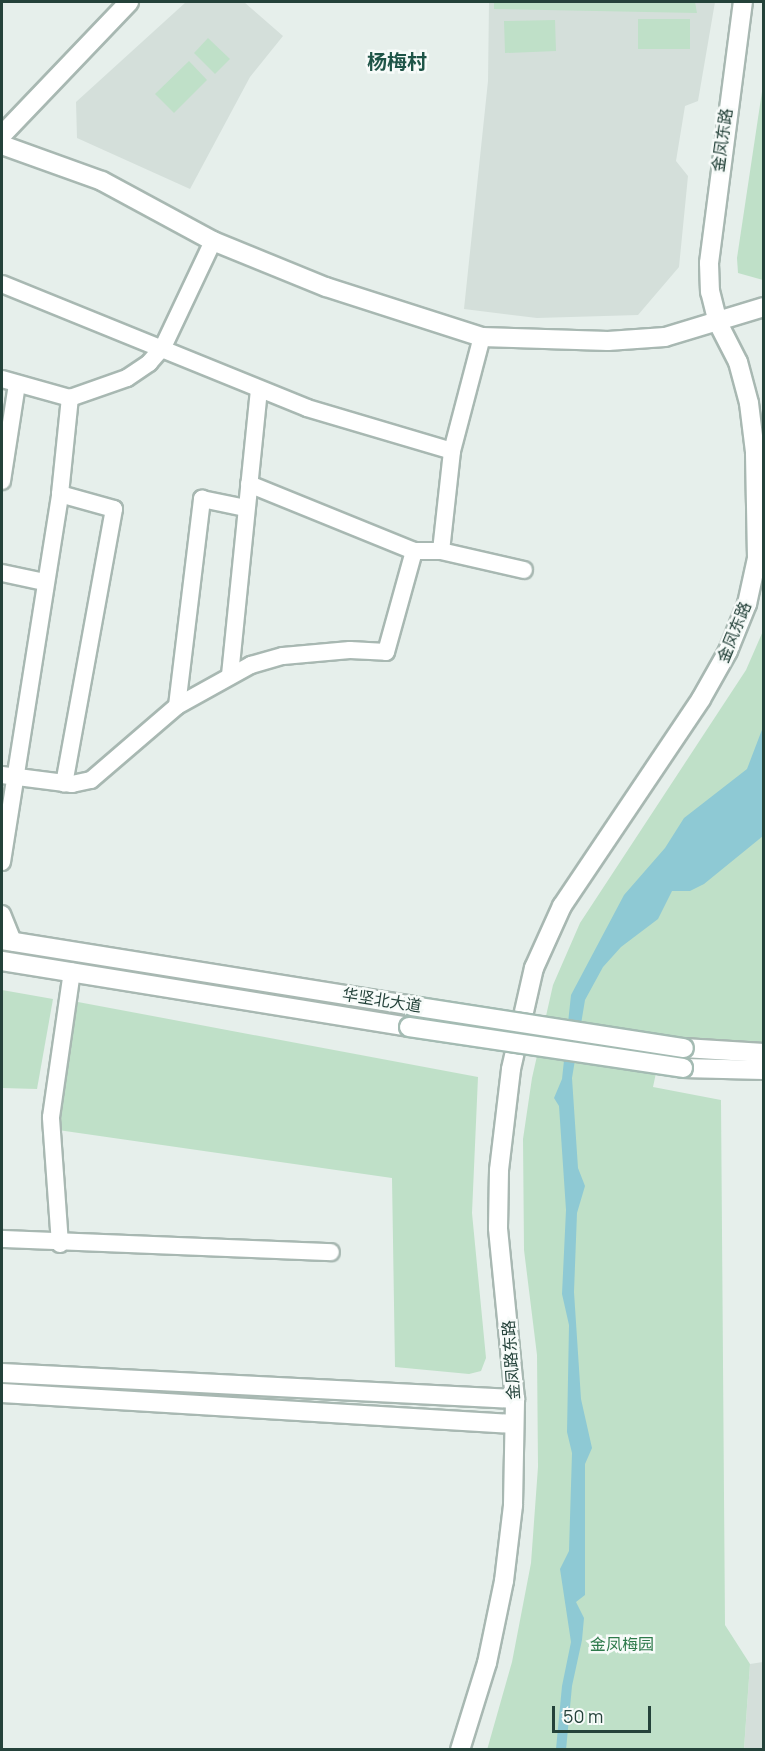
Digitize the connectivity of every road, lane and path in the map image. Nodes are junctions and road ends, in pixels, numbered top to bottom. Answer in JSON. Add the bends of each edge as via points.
{"nodes":[{"id":1,"x":129,"y":2,"type":"edge"},
{"id":2,"x":743,"y":2,"type":"edge"},
{"id":3,"x":2,"y":135,"type":"edge"},
{"id":4,"x":2,"y":145,"type":"edge"},
{"id":5,"x":213,"y":241,"type":"junction"},
{"id":6,"x":2,"y":284,"type":"edge"},
{"id":7,"x":764,"y":307,"type":"edge"},
{"id":8,"x":718,"y":323,"type":"junction"},
{"id":9,"x":482,"y":337,"type":"junction"},
{"id":10,"x":163,"y":347,"type":"junction"},
{"id":11,"x":9,"y":382,"type":"edge"},
{"id":12,"x":259,"y":390,"type":"junction"},
{"id":13,"x":70,"y":398,"type":"junction"},
{"id":14,"x":452,"y":451,"type":"junction"},
{"id":15,"x":2,"y":482,"type":"edge"},
{"id":16,"x":249,"y":484,"type":"junction"},
{"id":17,"x":60,"y":494,"type":"junction"},
{"id":18,"x":246,"y":508,"type":"junction"},
{"id":19,"x":414,"y":551,"type":"junction"},
{"id":20,"x":441,"y":551,"type":"junction"},
{"id":21,"x":524,"y":570,"type":"dead end"},
{"id":22,"x":2,"y":573,"type":"edge"},
{"id":23,"x":44,"y":582,"type":"junction"},
{"id":24,"x":230,"y":675,"type":"junction"},
{"id":25,"x":177,"y":706,"type":"junction"},
{"id":26,"x":8,"y":776,"type":"edge"},
{"id":27,"x":64,"y":783,"type":"junction"},
{"id":28,"x":2,"y":861,"type":"edge"},
{"id":29,"x":2,"y":914,"type":"edge"},
{"id":30,"x":8,"y":942,"type":"edge"},
{"id":31,"x":2,"y":961,"type":"edge"},
{"id":32,"x":534,"y":968,"type":"joint"},
{"id":33,"x":72,"y":972,"type":"junction"},
{"id":34,"x":764,"y":1053,"type":"edge"},
{"id":35,"x":764,"y":1070,"type":"edge"},
{"id":36,"x":2,"y":1239,"type":"edge"},
{"id":37,"x":60,"y":1244,"type":"junction"},
{"id":38,"x":331,"y":1252,"type":"dead end"},
{"id":39,"x":2,"y":1373,"type":"edge"},
{"id":40,"x":2,"y":1393,"type":"edge"},
{"id":41,"x":515,"y":1399,"type":"junction"},
{"id":42,"x":513,"y":1424,"type":"junction"},
{"id":43,"x":460,"y":1749,"type":"edge"}],
"edges":[{"from":1,"to":3,"type":"street"},
{"from":2,"to":8,"type":"street","name":"金凤东路","via":[[712,219],[710,292]]},
{"from":4,"to":5,"type":"street","via":[[102,181]]},
{"from":5,"to":9,"type":"street","via":[[326,287]]},
{"from":5,"to":10,"type":"street"},
{"from":6,"to":10,"type":"street"},
{"from":7,"to":8,"type":"street"},
{"from":8,"to":9,"type":"street","via":[[665,337],[608,341]]},
{"from":8,"to":32,"type":"street","name":"金凤东路","via":[[738,362],[749,403],[755,452],[757,558],[747,604],[728,651],[701,699],[562,906]]},
{"from":9,"to":14,"type":"street"},
{"from":10,"to":12,"type":"street"},
{"from":10,"to":13,"type":"street","via":[[127,378]]},
{"from":11,"to":13,"type":"street"},
{"from":11,"to":15,"type":"street"},
{"from":12,"to":14,"type":"street"},
{"from":12,"to":16,"type":"street"},
{"from":13,"to":17,"type":"street"},
{"from":14,"to":20,"type":"street"},
{"from":16,"to":18,"type":"street"},
{"from":16,"to":19,"type":"street"},
{"from":17,"to":23,"type":"street"},
{"from":17,"to":27,"type":"street","via":[[114,509]]},
{"from":18,"to":24,"type":"street"},
{"from":18,"to":25,"type":"street","via":[[202,499]]},
{"from":19,"to":20,"type":"street"},
{"from":19,"to":24,"type":"street","via":[[386,652],[350,650],[283,656]]},
{"from":20,"to":21,"type":"street"},
{"from":22,"to":23,"type":"street"},
{"from":23,"to":26,"type":"street"},
{"from":24,"to":25,"type":"street"},
{"from":25,"to":27,"type":"street","via":[[91,780]]},
{"from":26,"to":27,"type":"street"},
{"from":26,"to":28,"type":"street"},
{"from":29,"to":30,"type":"street"},
{"from":30,"to":34,"type":"street","name":"华坚北大道","bridge":true,"via":[[684,1048]]},
{"from":31,"to":33,"type":"street","name":"华坚北大道"},
{"from":32,"to":41,"type":"street","name":"金凤路东路","via":[[511,1069],[499,1170],[498,1228]]},
{"from":33,"to":35,"type":"street","name":"华坚北大道","bridge":true,"via":[[683,1068]]},
{"from":33,"to":37,"type":"street","via":[[51,1117]]},
{"from":36,"to":37,"type":"street"},
{"from":37,"to":38,"type":"street"},
{"from":39,"to":41,"type":"street"},
{"from":40,"to":42,"type":"street"},
{"from":41,"to":42,"type":"street","name":"金凤路东路"},
{"from":42,"to":43,"type":"street","name":"金凤路东路","via":[[513,1505],[504,1581],[487,1663]]}]}
